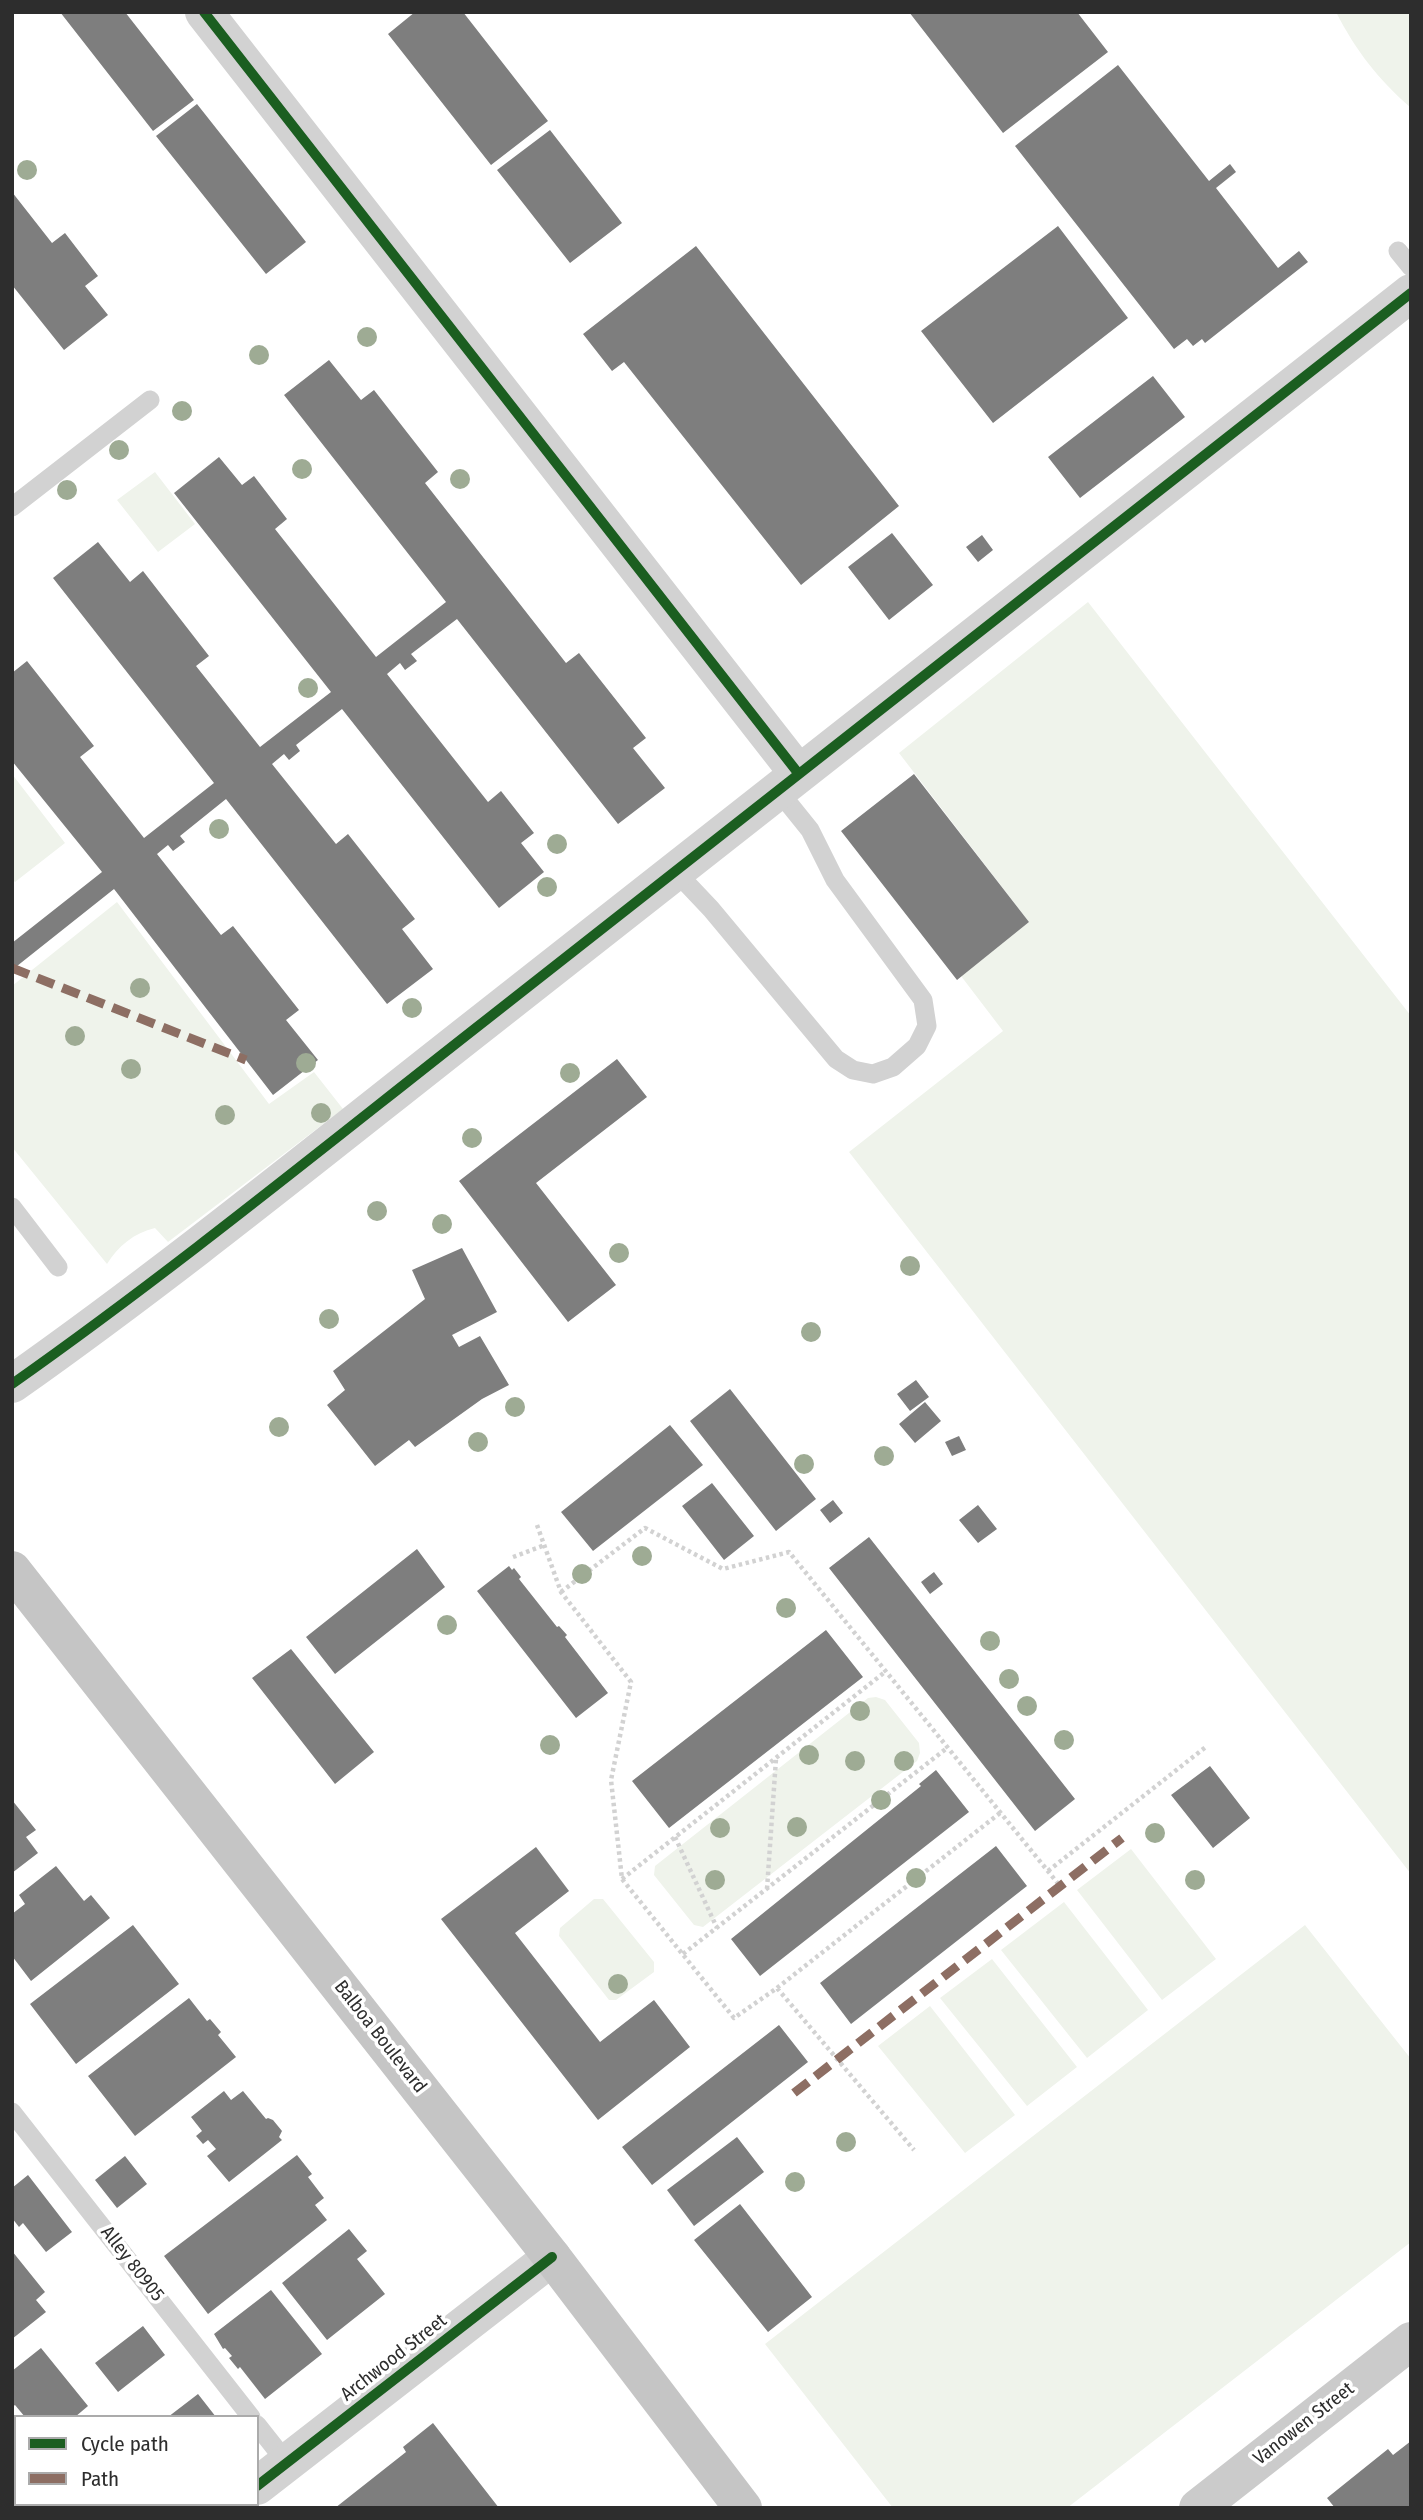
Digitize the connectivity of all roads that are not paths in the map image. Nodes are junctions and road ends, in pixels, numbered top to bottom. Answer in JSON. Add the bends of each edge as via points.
{"nodes":[{"id":1,"x":204,"y":12,"type":"edge"},
{"id":2,"x":1398,"y":251,"type":"dead end"},
{"id":3,"x":1411,"y":267,"type":"edge"},
{"id":4,"x":1411,"y":293,"type":"edge"},
{"id":5,"x":150,"y":400,"type":"dead end"},
{"id":6,"x":12,"y":507,"type":"edge"},
{"id":7,"x":788,"y":781,"type":"junction"},
{"id":8,"x":676,"y":872,"type":"junction"},
{"id":9,"x":12,"y":1207,"type":"edge"},
{"id":10,"x":58,"y":1267,"type":"dead end"},
{"id":11,"x":12,"y":1384,"type":"edge"},
{"id":12,"x":12,"y":1570,"type":"edge"},
{"id":13,"x":12,"y":2112,"type":"edge"},
{"id":14,"x":552,"y":2257,"type":"junction"},
{"id":15,"x":1406,"y":2353,"type":"edge"},
{"id":16,"x":249,"y":2415,"type":"edge"},
{"id":17,"x":259,"y":2428,"type":"edge"},
{"id":18,"x":287,"y":2463,"type":"junction"},
{"id":19,"x":259,"y":2484,"type":"edge"},
{"id":20,"x":743,"y":2508,"type":"edge"},
{"id":21,"x":1198,"y":2508,"type":"edge"}],
"edges":[{"from":1,"to":7,"type":"street"},
{"from":2,"to":3,"type":"lane"},
{"from":4,"to":7,"type":"street"},
{"from":5,"to":6,"type":"lane"},
{"from":7,"to":8,"type":"street"},
{"from":7,"to":8,"type":"lane","via":[[835,880],[923,1000],[928,1026],[917,1046],[893,1067],[873,1074],[853,1070],[836,1059]]},
{"from":8,"to":11,"type":"street","via":[[94,1326]]},
{"from":9,"to":10,"type":"lane"},
{"from":12,"to":14,"type":"main road","name":"Balboa Boulevard"},
{"from":13,"to":16,"type":"lane","name":"Alley 80905"},
{"from":14,"to":18,"type":"street","name":"Archwood Street"},
{"from":14,"to":20,"type":"main road","name":"Balboa Boulevard"},
{"from":15,"to":21,"type":"main road","name":"Vanowen Street"},
{"from":17,"to":18,"type":"lane"},
{"from":18,"to":19,"type":"street","name":"Archwood Street"}]}
